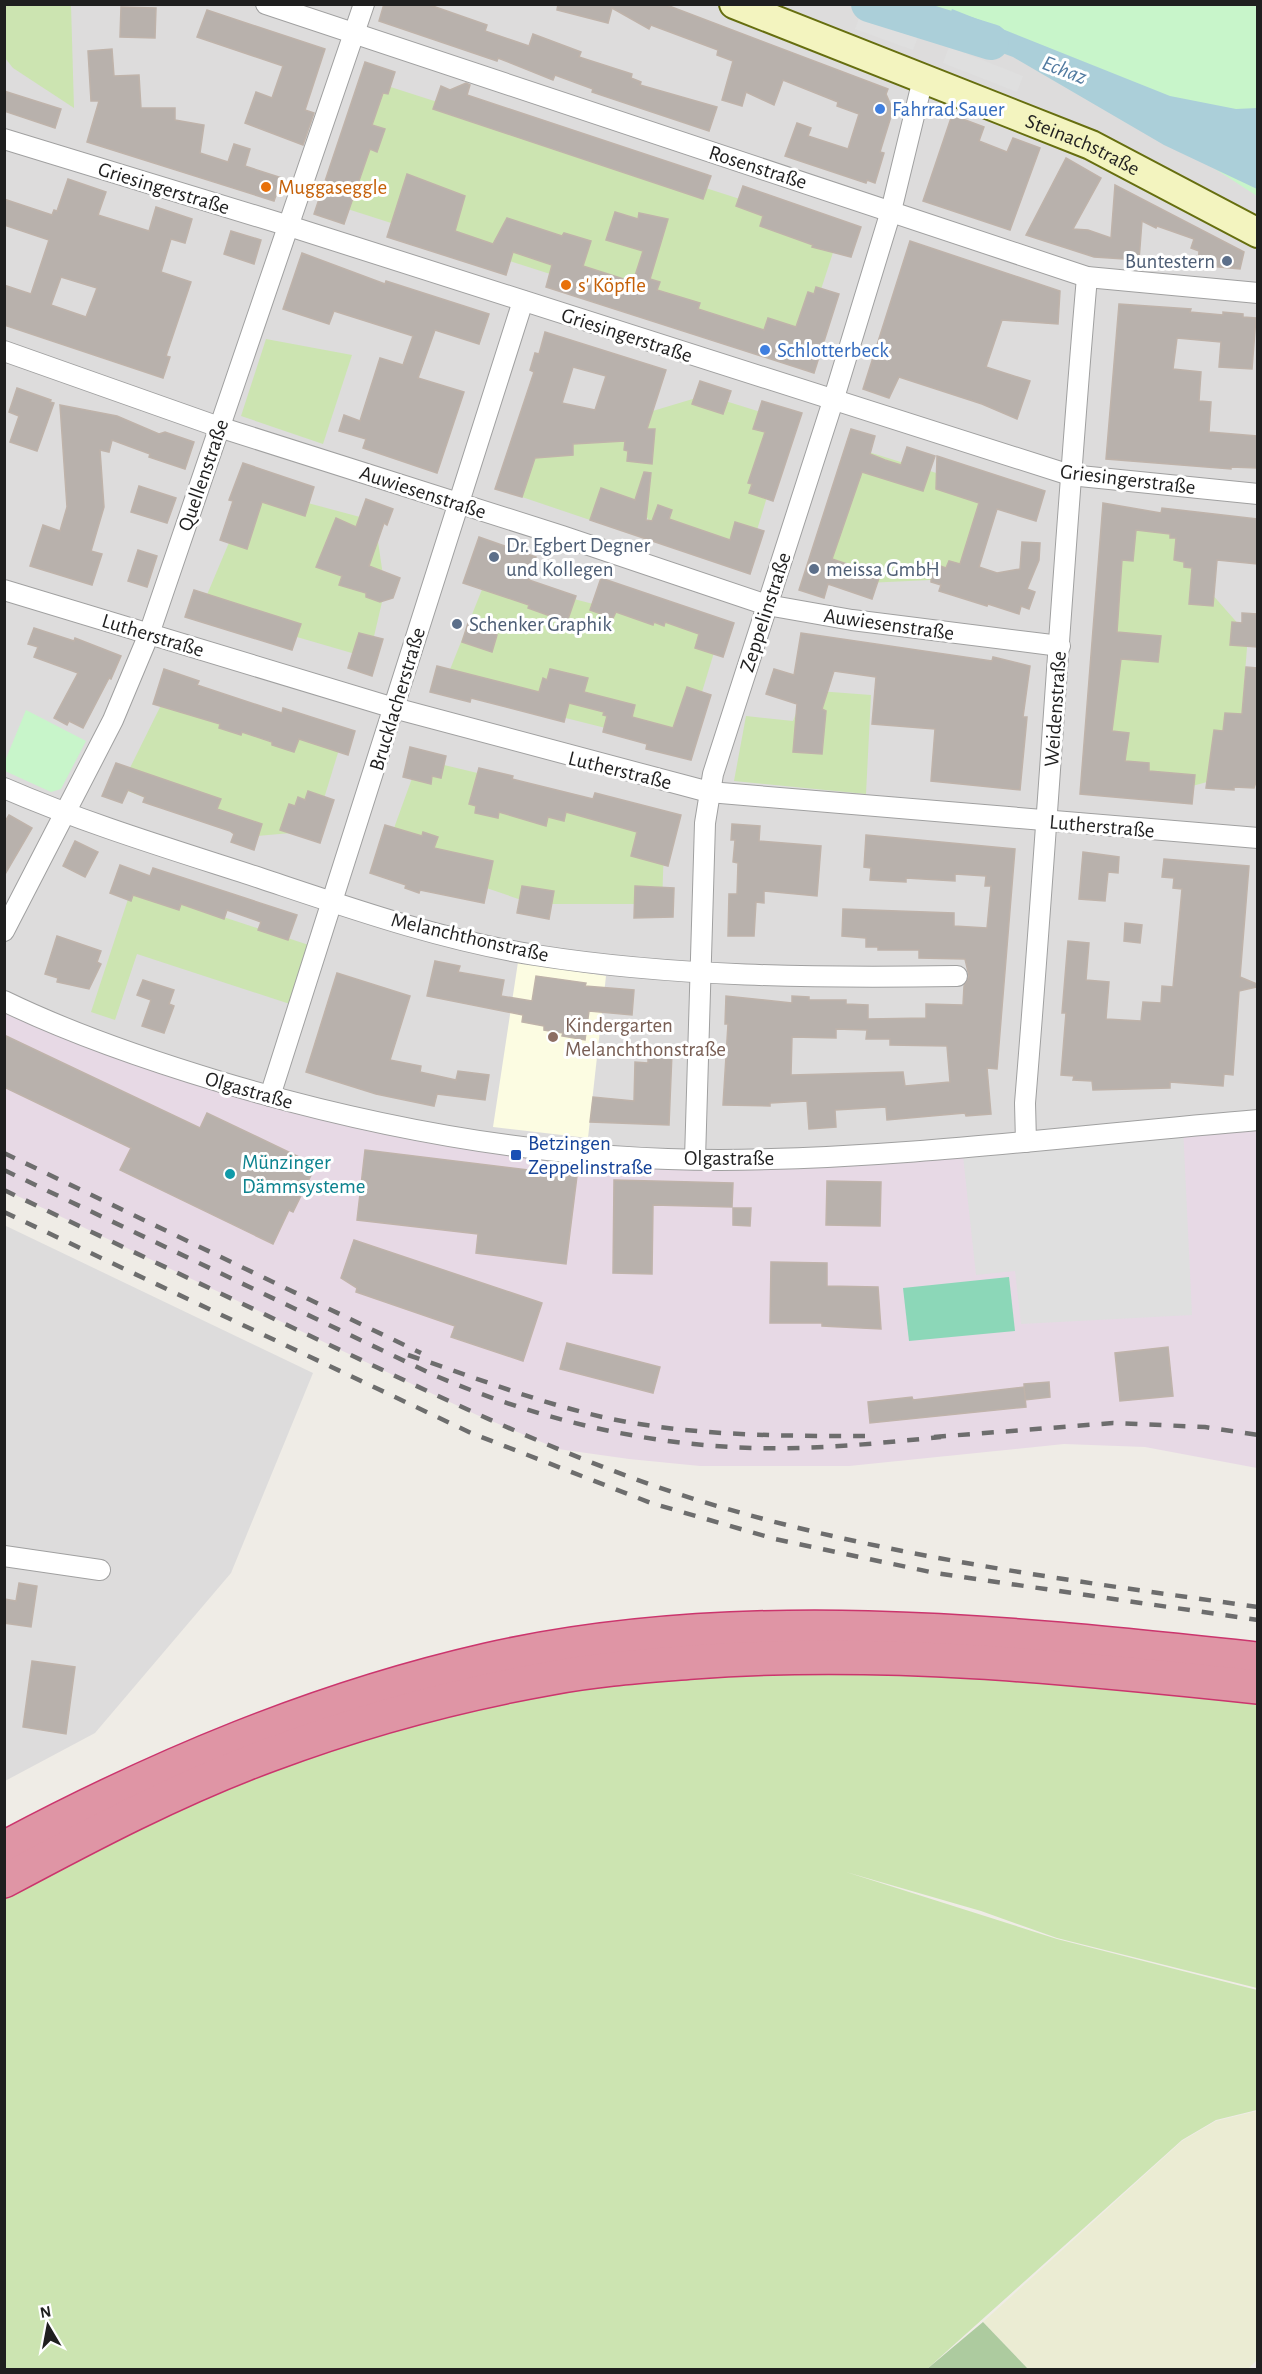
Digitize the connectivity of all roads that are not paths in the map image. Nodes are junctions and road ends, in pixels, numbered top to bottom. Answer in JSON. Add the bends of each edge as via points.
{"nodes":[{"id":1,"x":266,"y":4,"type":"edge"},
{"id":2,"x":364,"y":4,"type":"edge"},
{"id":3,"x":735,"y":4,"type":"edge"},
{"id":4,"x":354,"y":32,"type":"junction"},
{"id":5,"x":923,"y":79,"type":"junction"},
{"id":6,"x":4,"y":139,"type":"edge"},
{"id":7,"x":891,"y":211,"type":"junction"},
{"id":8,"x":289,"y":226,"type":"junction"},
{"id":9,"x":1257,"y":233,"type":"edge"},
{"id":10,"x":1087,"y":277,"type":"junction"},
{"id":11,"x":1257,"y":293,"type":"edge"},
{"id":12,"x":522,"y":301,"type":"junction"},
{"id":13,"x":4,"y":351,"type":"edge"},
{"id":14,"x":834,"y":401,"type":"junction"},
{"id":15,"x":219,"y":427,"type":"junction"},
{"id":16,"x":1070,"y":475,"type":"junction"},
{"id":17,"x":1257,"y":494,"type":"edge"},
{"id":18,"x":458,"y":503,"type":"junction"},
{"id":19,"x":4,"y":590,"type":"edge"},
{"id":20,"x":767,"y":605,"type":"junction"},
{"id":21,"x":149,"y":634,"type":"junction"},
{"id":22,"x":1060,"y":646,"type":"junction"},
{"id":23,"x":394,"y":708,"type":"junction"},
{"id":24,"x":4,"y":788,"type":"edge"},
{"id":25,"x":709,"y":792,"type":"junction"},
{"id":26,"x":65,"y":814,"type":"junction"},
{"id":27,"x":1048,"y":821,"type":"junction"},
{"id":28,"x":1257,"y":838,"type":"edge"},
{"id":29,"x":333,"y":902,"type":"junction"},
{"id":30,"x":4,"y":931,"type":"edge"},
{"id":31,"x":701,"y":973,"type":"junction"},
{"id":32,"x":957,"y":976,"type":"dead end"},
{"id":33,"x":4,"y":1002,"type":"edge"},
{"id":34,"x":270,"y":1096,"type":"junction"},
{"id":35,"x":1257,"y":1120,"type":"edge"},
{"id":36,"x":1026,"y":1142,"type":"junction"},
{"id":37,"x":695,"y":1159,"type":"junction"},
{"id":38,"x":4,"y":1556,"type":"edge"},
{"id":39,"x":100,"y":1570,"type":"dead end"},
{"id":40,"x":1257,"y":1659,"type":"edge"},
{"id":41,"x":1257,"y":1687,"type":"edge"},
{"id":42,"x":4,"y":1848,"type":"edge"},
{"id":43,"x":4,"y":1881,"type":"edge"}],
"edges":[{"from":1,"to":4,"type":"street","name":"Rosenstraße"},
{"from":2,"to":4,"type":"street","name":"Quellenstraße"},
{"from":3,"to":5,"type":"main road","name":"Steinachstraße"},
{"from":4,"to":7,"type":"street","name":"Rosenstraße"},
{"from":4,"to":8,"type":"street","name":"Quellenstraße"},
{"from":5,"to":7,"type":"street","name":"Zeppelinstraße"},
{"from":5,"to":9,"type":"main road","name":"Steinachstraße","via":[[1091,145]]},
{"from":6,"to":8,"type":"street","name":"Griesingerstraße"},
{"from":7,"to":10,"type":"street","name":"Rosenstraße"},
{"from":7,"to":14,"type":"street","name":"Zeppelinstraße"},
{"from":8,"to":12,"type":"street","name":"Griesingerstraße"},
{"from":8,"to":15,"type":"street","name":"Quellenstraße"},
{"from":10,"to":11,"type":"street","name":"Rosenstraße"},
{"from":10,"to":16,"type":"street","name":"Weidenstraße"},
{"from":12,"to":14,"type":"street","name":"Griesingerstraße"},
{"from":12,"to":18,"type":"street","name":"Brucklacherstraße"},
{"from":13,"to":15,"type":"street","name":"Auwiesenstraße"},
{"from":14,"to":16,"type":"street","name":"Griesingerstraße"},
{"from":14,"to":20,"type":"street","name":"Zeppelinstraße"},
{"from":15,"to":18,"type":"street","name":"Auwiesenstraße"},
{"from":15,"to":21,"type":"street","name":"Quellenstraße"},
{"from":16,"to":17,"type":"street","name":"Griesingerstraße"},
{"from":16,"to":22,"type":"street","name":"Weidenstraße"},
{"from":18,"to":20,"type":"street","name":"Auwiesenstraße"},
{"from":18,"to":23,"type":"street","name":"Brucklacherstraße"},
{"from":19,"to":21,"type":"street","name":"Lutherstraße"},
{"from":20,"to":22,"type":"street","name":"Auwiesenstraße","via":[[852,620]]},
{"from":20,"to":25,"type":"street","name":"Zeppelinstraße"},
{"from":21,"to":23,"type":"street","name":"Lutherstraße"},
{"from":21,"to":26,"type":"street","name":"Quellenstraße","via":[[113,720]]},
{"from":22,"to":27,"type":"street","name":"Weidenstraße"},
{"from":23,"to":25,"type":"street","name":"Lutherstraße"},
{"from":23,"to":29,"type":"street","name":"Brucklacherstraße"},
{"from":24,"to":26,"type":"street","name":"Melanchthonstraße"},
{"from":25,"to":27,"type":"street","name":"Lutherstraße"},
{"from":25,"to":31,"type":"street","name":"Zeppelinstraße"},
{"from":26,"to":29,"type":"street","name":"Melanchthonstraße"},
{"from":26,"to":30,"type":"street","name":"Quellenstraße"},
{"from":27,"to":28,"type":"street","name":"Lutherstraße"},
{"from":27,"to":36,"type":"street","name":"Weidenstraße","via":[[1024,1103]]},
{"from":29,"to":31,"type":"street","name":"Melanchthonstraße","via":[[443,936],[534,955]]},
{"from":29,"to":34,"type":"street","name":"Brucklacherstraße"},
{"from":31,"to":32,"type":"street","name":"Melanchthonstraße"},
{"from":31,"to":37,"type":"street","name":"Zeppelinstraße"},
{"from":33,"to":34,"type":"street","name":"Olgastraße","via":[[130,1052]]},
{"from":34,"to":37,"type":"street","name":"Olgastraße","via":[[459,1138],[617,1156]]},
{"from":35,"to":36,"type":"street","name":"Olgastraße"},
{"from":36,"to":37,"type":"street","name":"Olgastraße","via":[[856,1156]]},
{"from":38,"to":39,"type":"street"},
{"from":40,"to":42,"type":"highway","via":[[986,1633],[833,1628],[693,1632],[558,1647],[426,1675],[291,1716],[164,1768]]},
{"from":41,"to":43,"type":"highway","via":[[1071,1668],[904,1657],[749,1658],[554,1677],[428,1705],[267,1756],[144,1809]]}]}
